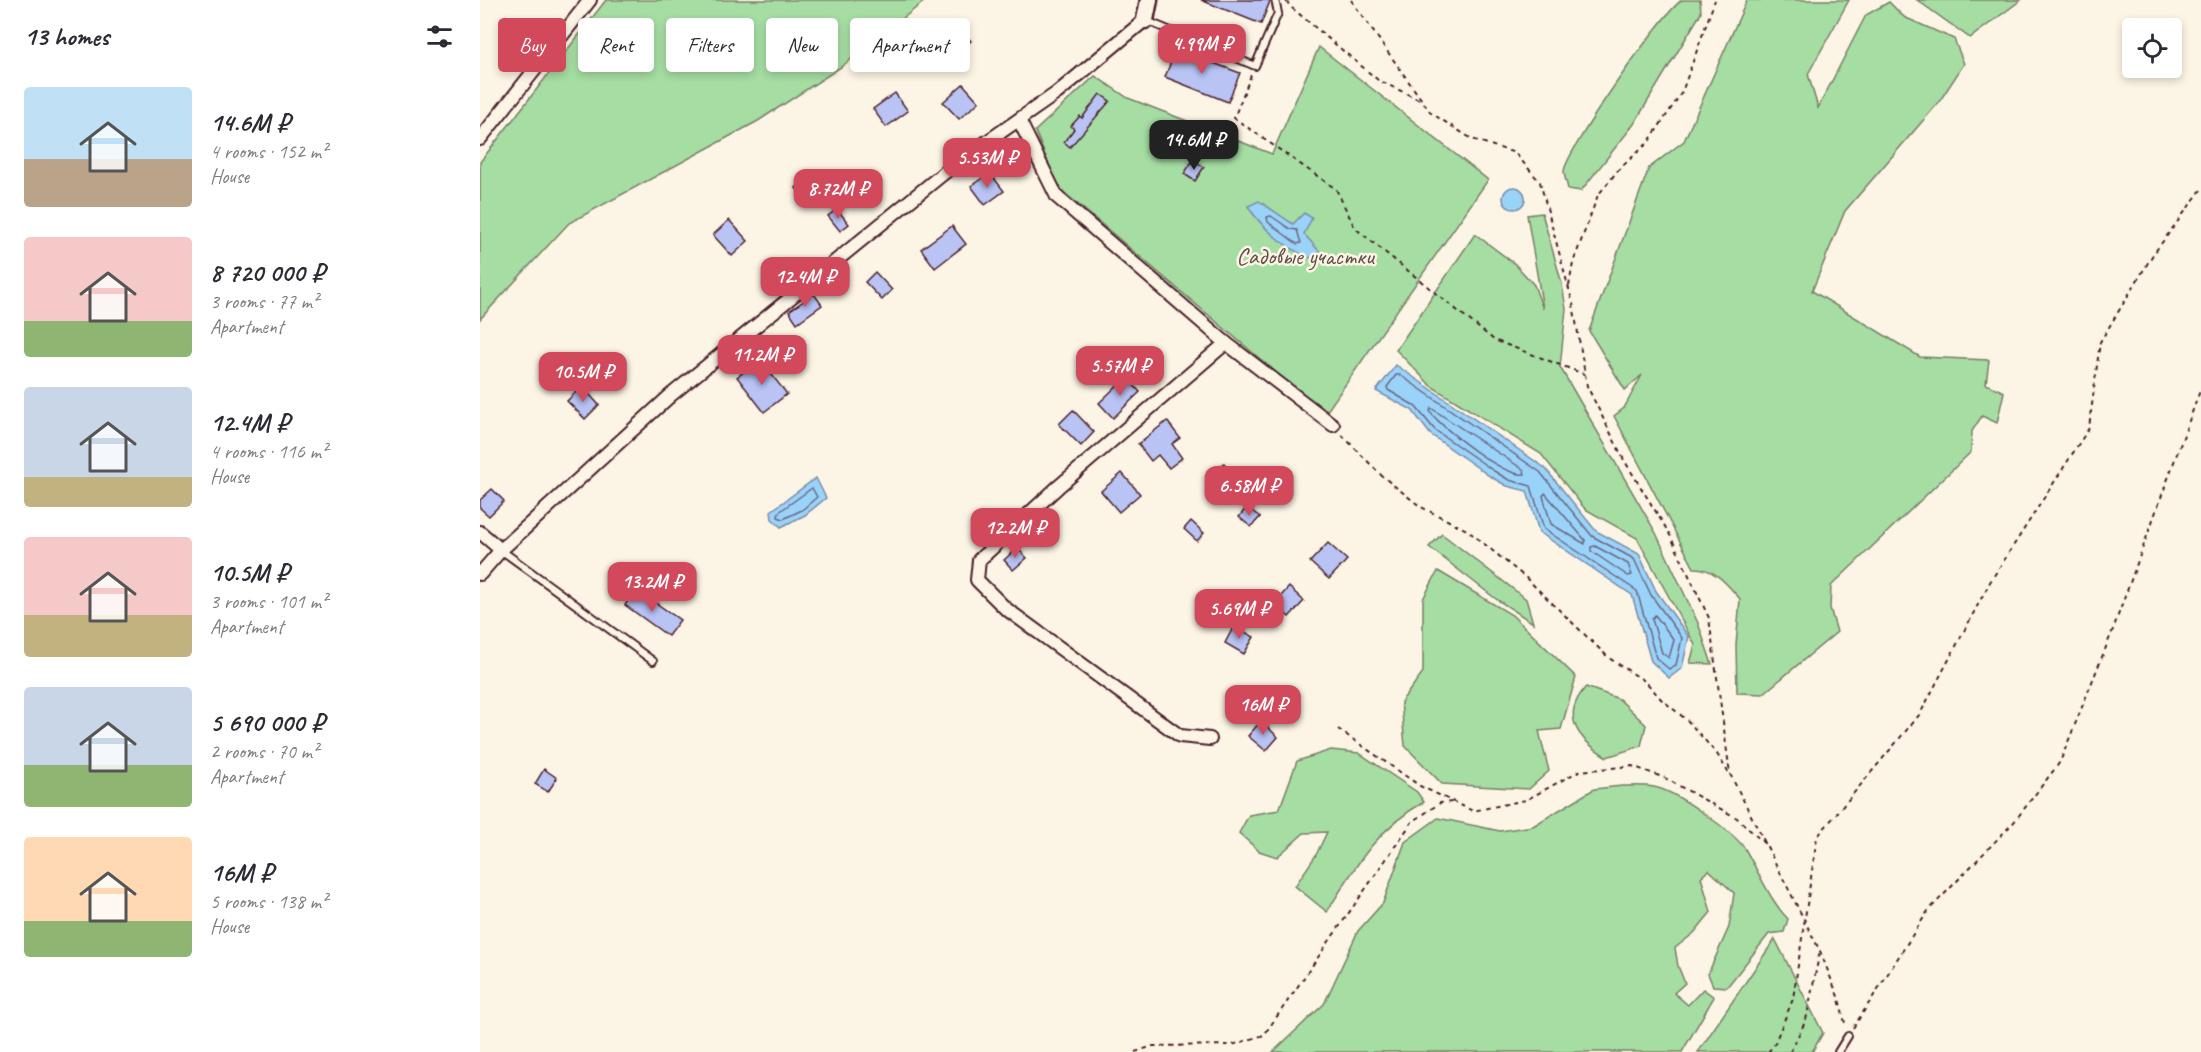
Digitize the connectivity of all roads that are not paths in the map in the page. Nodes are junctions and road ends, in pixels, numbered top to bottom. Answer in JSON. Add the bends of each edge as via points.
{"nodes":[{"id":1,"x":590,"y":0,"type":"edge"},
{"id":2,"x":1149,"y":0,"type":"edge"},
{"id":3,"x":1275,"y":0,"type":"edge"},
{"id":4,"x":1145,"y":20,"type":"junction"},
{"id":5,"x":1019,"y":120,"type":"junction"},
{"id":6,"x":480,"y":139,"type":"edge"},
{"id":7,"x":1226,"y":343,"type":"junction"},
{"id":8,"x":1333,"y":425,"type":"road end"},
{"id":9,"x":480,"y":532,"type":"edge"},
{"id":10,"x":501,"y":550,"type":"junction"},
{"id":11,"x":480,"y":574,"type":"edge"},
{"id":12,"x":653,"y":661,"type":"dead end"},
{"id":13,"x":1210,"y":740,"type":"dead end"},
{"id":14,"x":1848,"y":1036,"type":"road end"},
{"id":15,"x":1838,"y":1052,"type":"edge"}],
"edges":[{"from":1,"to":6,"type":"street"},
{"from":2,"to":4,"type":"street"},
{"from":3,"to":4,"type":"lane","via":[[1278,13],[1255,66]]},
{"from":4,"to":5,"type":"street"},
{"from":5,"to":7,"type":"street","via":[[1057,197]]},
{"from":5,"to":10,"type":"street","via":[[955,164],[671,395]]},
{"from":7,"to":8,"type":"street"},
{"from":7,"to":13,"type":"street","via":[[979,560],[977,580],[1005,608],[1180,736]]},
{"from":9,"to":10,"type":"street"},
{"from":10,"to":11,"type":"street"},
{"from":10,"to":12,"type":"lane"},
{"from":14,"to":15,"type":"lane"}]}
